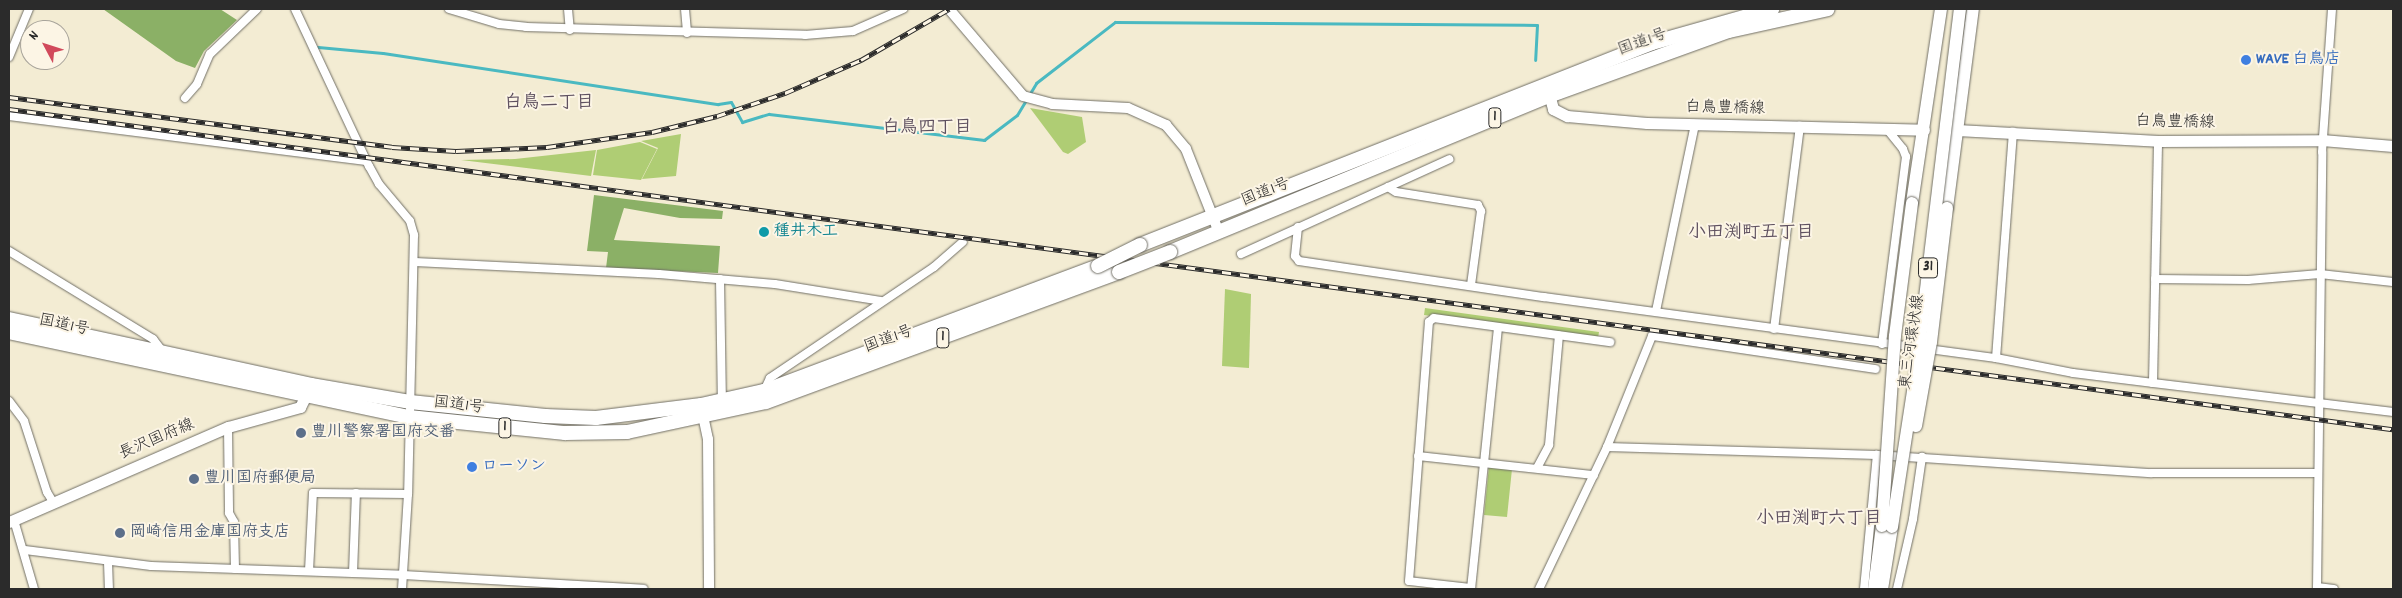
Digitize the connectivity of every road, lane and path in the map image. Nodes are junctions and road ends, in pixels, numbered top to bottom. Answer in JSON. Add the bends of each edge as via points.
{"nodes":[{"id":1,"x":29,"y":9,"type":"edge"},
{"id":2,"x":257,"y":9,"type":"edge"},
{"id":3,"x":295,"y":9,"type":"edge"},
{"id":4,"x":449,"y":9,"type":"edge"},
{"id":5,"x":568,"y":9,"type":"edge"},
{"id":6,"x":685,"y":9,"type":"edge"},
{"id":7,"x":902,"y":9,"type":"edge"},
{"id":8,"x":949,"y":9,"type":"edge"},
{"id":9,"x":1772,"y":9,"type":"edge"},
{"id":10,"x":1828,"y":9,"type":"edge"},
{"id":11,"x":1941,"y":9,"type":"edge"},
{"id":12,"x":1960,"y":9,"type":"edge"},
{"id":13,"x":1973,"y":9,"type":"edge"},
{"id":14,"x":2332,"y":9,"type":"edge"},
{"id":15,"x":891,"y":12,"type":"edge"},
{"id":16,"x":570,"y":30,"type":"junction"},
{"id":17,"x":687,"y":33,"type":"junction"},
{"id":18,"x":9,"y":57,"type":"edge"},
{"id":19,"x":1548,"y":89,"type":"junction"},
{"id":20,"x":185,"y":98,"type":"dead end"},
{"id":21,"x":9,"y":116,"type":"edge"},
{"id":22,"x":1695,"y":124,"type":"junction"},
{"id":23,"x":1800,"y":126,"type":"junction"},
{"id":24,"x":1886,"y":129,"type":"junction"},
{"id":25,"x":1924,"y":130,"type":"junction"},
{"id":26,"x":1957,"y":130,"type":"junction"},
{"id":27,"x":2013,"y":132,"type":"junction"},
{"id":28,"x":2158,"y":140,"type":"junction"},
{"id":29,"x":2322,"y":140,"type":"junction"},
{"id":30,"x":2393,"y":146,"type":"edge"},
{"id":31,"x":1449,"y":160,"type":"dead end"},
{"id":32,"x":366,"y":161,"type":"junction"},
{"id":33,"x":1388,"y":187,"type":"junction"},
{"id":34,"x":1213,"y":216,"type":"junction"},
{"id":35,"x":1298,"y":227,"type":"junction"},
{"id":36,"x":1218,"y":230,"type":"junction"},
{"id":37,"x":963,"y":242,"type":"dead end"},
{"id":38,"x":9,"y":251,"type":"edge"},
{"id":39,"x":1241,"y":254,"type":"dead end"},
{"id":40,"x":415,"y":262,"type":"junction"},
{"id":41,"x":2320,"y":274,"type":"junction"},
{"id":42,"x":720,"y":279,"type":"junction"},
{"id":43,"x":2155,"y":279,"type":"junction"},
{"id":44,"x":2393,"y":282,"type":"edge"},
{"id":45,"x":1471,"y":285,"type":"junction"},
{"id":46,"x":881,"y":301,"type":"junction"},
{"id":47,"x":1656,"y":312,"type":"junction"},
{"id":48,"x":9,"y":319,"type":"edge"},
{"id":49,"x":1498,"y":327,"type":"junction"},
{"id":50,"x":1774,"y":329,"type":"junction"},
{"id":51,"x":9,"y":332,"type":"edge"},
{"id":52,"x":1559,"y":335,"type":"junction"},
{"id":53,"x":1610,"y":342,"type":"dead end"},
{"id":54,"x":1882,"y":344,"type":"junction"},
{"id":55,"x":164,"y":353,"type":"junction"},
{"id":56,"x":1996,"y":358,"type":"junction"},
{"id":57,"x":1876,"y":369,"type":"dead end"},
{"id":58,"x":2153,"y":383,"type":"junction"},
{"id":59,"x":309,"y":391,"type":"junction"},
{"id":60,"x":764,"y":391,"type":"junction"},
{"id":61,"x":9,"y":401,"type":"edge"},
{"id":62,"x":722,"y":401,"type":"junction"},
{"id":63,"x":410,"y":402,"type":"junction"},
{"id":64,"x":2319,"y":402,"type":"junction"},
{"id":65,"x":702,"y":411,"type":"junction"},
{"id":66,"x":2393,"y":412,"type":"edge"},
{"id":67,"x":409,"y":417,"type":"junction"},
{"id":68,"x":228,"y":427,"type":"junction"},
{"id":69,"x":1607,"y":447,"type":"junction"},
{"id":70,"x":1877,"y":455,"type":"junction"},
{"id":71,"x":1418,"y":456,"type":"junction"},
{"id":72,"x":1922,"y":457,"type":"junction"},
{"id":73,"x":1484,"y":463,"type":"junction"},
{"id":74,"x":1537,"y":468,"type":"junction"},
{"id":75,"x":2317,"y":472,"type":"junction"},
{"id":76,"x":1594,"y":475,"type":"junction"},
{"id":77,"x":356,"y":493,"type":"junction"},
{"id":78,"x":408,"y":494,"type":"junction"},
{"id":79,"x":53,"y":502,"type":"junction"},
{"id":80,"x":11,"y":521,"type":"edge"},
{"id":81,"x":1891,"y":527,"type":"junction"},
{"id":82,"x":25,"y":550,"type":"junction"},
{"id":83,"x":108,"y":562,"type":"junction"},
{"id":84,"x":235,"y":569,"type":"junction"},
{"id":85,"x":309,"y":571,"type":"junction"},
{"id":86,"x":353,"y":573,"type":"junction"},
{"id":87,"x":403,"y":575,"type":"junction"},
{"id":88,"x":2317,"y":588,"type":"edge"},
{"id":89,"x":34,"y":589,"type":"edge"},
{"id":90,"x":110,"y":589,"type":"edge"},
{"id":91,"x":402,"y":589,"type":"edge"},
{"id":92,"x":644,"y":589,"type":"edge"},
{"id":93,"x":709,"y":589,"type":"edge"},
{"id":94,"x":1471,"y":589,"type":"edge"},
{"id":95,"x":1539,"y":589,"type":"edge"},
{"id":96,"x":1864,"y":589,"type":"edge"},
{"id":97,"x":1874,"y":589,"type":"edge"},
{"id":98,"x":1882,"y":589,"type":"edge"},
{"id":99,"x":1890,"y":589,"type":"edge"},
{"id":100,"x":1897,"y":589,"type":"edge"},
{"id":101,"x":2334,"y":589,"type":"edge"}],
"edges":[{"from":1,"to":18,"type":"street"},
{"from":2,"to":20,"type":"street","via":[[210,54],[197,84]]},
{"from":3,"to":32,"type":"street"},
{"from":4,"to":16,"type":"street","via":[[499,24]]},
{"from":5,"to":16,"type":"street"},
{"from":6,"to":17,"type":"street"},
{"from":7,"to":15,"type":"street"},
{"from":8,"to":34,"type":"street","via":[[1023,96],[1052,104],[1128,108],[1166,125],[1186,150]]},
{"from":9,"to":19,"type":"highway","name":"国道1号","number":"1","via":[[1652,43]]},
{"from":10,"to":19,"type":"highway","name":"国道1号","number":"1","via":[[1729,31]]},
{"from":11,"to":25,"type":"main road","name":"東三河環状線","number":"31"},
{"from":12,"to":81,"type":"main road","name":"東三河環状線","number":"31","bridge":true,"via":[[1916,372]]},
{"from":13,"to":26,"type":"main road","name":"東三河環状線","number":"31"},
{"from":14,"to":29,"type":"street"},
{"from":15,"to":17,"type":"street","via":[[840,34]]},
{"from":16,"to":17,"type":"street"},
{"from":19,"to":22,"type":"main road","name":"白鳥豊橋線","via":[[1553,109],[1567,116]]},
{"from":19,"to":34,"type":"highway","name":"国道1号","number":"1"},
{"from":19,"to":36,"type":"highway","name":"国道1号","number":"1"},
{"from":21,"to":32,"type":"street"},
{"from":22,"to":23,"type":"main road","name":"白鳥豊橋線"},
{"from":22,"to":47,"type":"street"},
{"from":23,"to":24,"type":"main road","name":"白鳥豊橋線"},
{"from":23,"to":50,"type":"street"},
{"from":24,"to":25,"type":"main road","name":"白鳥豊橋線"},
{"from":24,"to":54,"type":"street","via":[[1906,157]]},
{"from":25,"to":81,"type":"main road","name":"東三河環状線","number":"31","bridge":true,"via":[[1895,336]]},
{"from":26,"to":27,"type":"main road","name":"白鳥豊橋線"},
{"from":26,"to":81,"type":"main road","name":"東三河環状線","number":"31","bridge":true,"via":[[1930,342]]},
{"from":27,"to":28,"type":"main road","name":"白鳥豊橋線"},
{"from":27,"to":56,"type":"street"},
{"from":28,"to":29,"type":"main road","name":"白鳥豊橋線"},
{"from":28,"to":43,"type":"street"},
{"from":29,"to":30,"type":"main road","name":"白鳥豊橋線"},
{"from":29,"to":41,"type":"street"},
{"from":31,"to":33,"type":"street"},
{"from":32,"to":40,"type":"street","via":[[379,184],[410,220]]},
{"from":33,"to":35,"type":"street"},
{"from":33,"to":45,"type":"street","via":[[1396,192],[1478,205],[1481,211]]},
{"from":34,"to":36,"type":"street"},
{"from":34,"to":60,"type":"highway","name":"国道1号","number":"1","bridge":true,"via":[[1140,245],[1098,266]]},
{"from":35,"to":39,"type":"street"},
{"from":35,"to":45,"type":"street","via":[[1294,256],[1299,261]]},
{"from":36,"to":65,"type":"highway","name":"国道1号","number":"1","bridge":true,"via":[[1119,272],[807,389]]},
{"from":37,"to":46,"type":"street","via":[[934,267]]},
{"from":38,"to":55,"type":"street","via":[[152,339]]},
{"from":40,"to":42,"type":"street"},
{"from":40,"to":63,"type":"street"},
{"from":41,"to":43,"type":"street","via":[[2248,280]]},
{"from":41,"to":44,"type":"street"},
{"from":41,"to":64,"type":"street"},
{"from":42,"to":46,"type":"street"},
{"from":42,"to":62,"type":"street"},
{"from":43,"to":58,"type":"street"},
{"from":45,"to":47,"type":"street"},
{"from":46,"to":60,"type":"street","via":[[770,378]]},
{"from":47,"to":50,"type":"street"},
{"from":48,"to":55,"type":"highway","name":"国道1号","number":"1"},
{"from":49,"to":52,"type":"street"},
{"from":49,"to":71,"type":"street","via":[[1434,318],[1429,322]]},
{"from":49,"to":73,"type":"street"},
{"from":50,"to":54,"type":"street"},
{"from":51,"to":59,"type":"highway","name":"国道1号","number":"1"},
{"from":52,"to":53,"type":"street"},
{"from":52,"to":74,"type":"street","via":[[1549,445]]},
{"from":54,"to":56,"type":"street"},
{"from":55,"to":59,"type":"highway","name":"国道1号","number":"1"},
{"from":56,"to":58,"type":"street","via":[[2073,374]]},
{"from":57,"to":69,"type":"street","via":[[1652,336]]},
{"from":58,"to":64,"type":"street"},
{"from":59,"to":63,"type":"highway","name":"国道1号","number":"1"},
{"from":59,"to":67,"type":"highway","name":"国道1号","number":"1"},
{"from":59,"to":68,"type":"main road","name":"長沢国府線","via":[[300,406]]},
{"from":60,"to":62,"type":"highway","name":"国道1号","number":"1"},
{"from":61,"to":79,"type":"street","via":[[24,422]]},
{"from":62,"to":65,"type":"highway","name":"国道1号","number":"1"},
{"from":63,"to":65,"type":"highway","name":"国道1号","number":"1","via":[[536,416],[596,418]]},
{"from":63,"to":67,"type":"street"},
{"from":64,"to":66,"type":"street"},
{"from":64,"to":75,"type":"street"},
{"from":65,"to":67,"type":"highway","name":"国道1号","number":"1","via":[[627,432],[565,433]]},
{"from":65,"to":93,"type":"street","via":[[708,439]]},
{"from":67,"to":78,"type":"street"},
{"from":68,"to":79,"type":"main road","name":"長沢国府線"},
{"from":68,"to":84,"type":"street","via":[[229,513],[234,522]]},
{"from":69,"to":70,"type":"street"},
{"from":69,"to":76,"type":"street"},
{"from":70,"to":72,"type":"street"},
{"from":70,"to":96,"type":"street"},
{"from":71,"to":73,"type":"street"},
{"from":71,"to":94,"type":"street","via":[[1409,581]]},
{"from":72,"to":75,"type":"street","via":[[2150,473]]},
{"from":72,"to":100,"type":"street","via":[[1913,519]]},
{"from":73,"to":74,"type":"street"},
{"from":73,"to":94,"type":"street"},
{"from":74,"to":76,"type":"street"},
{"from":75,"to":88,"type":"street"},
{"from":76,"to":95,"type":"street"},
{"from":77,"to":78,"type":"street"},
{"from":77,"to":85,"type":"street","via":[[313,493]]},
{"from":77,"to":86,"type":"street"},
{"from":78,"to":87,"type":"street"},
{"from":79,"to":80,"type":"main road","name":"長沢国府線"},
{"from":80,"to":82,"type":"street"},
{"from":81,"to":97,"type":"main road","name":"東三河環状線","number":"31"},
{"from":81,"to":98,"type":"main road","name":"東三河環状線","number":"31"},
{"from":81,"to":99,"type":"main road","name":"東三河環状線","number":"31"},
{"from":82,"to":83,"type":"street"},
{"from":82,"to":89,"type":"street"},
{"from":83,"to":84,"type":"street"},
{"from":83,"to":90,"type":"street"},
{"from":84,"to":85,"type":"street"},
{"from":85,"to":86,"type":"street"},
{"from":86,"to":87,"type":"street"},
{"from":87,"to":91,"type":"street"},
{"from":87,"to":92,"type":"street"},
{"from":88,"to":101,"type":"street"}]}
